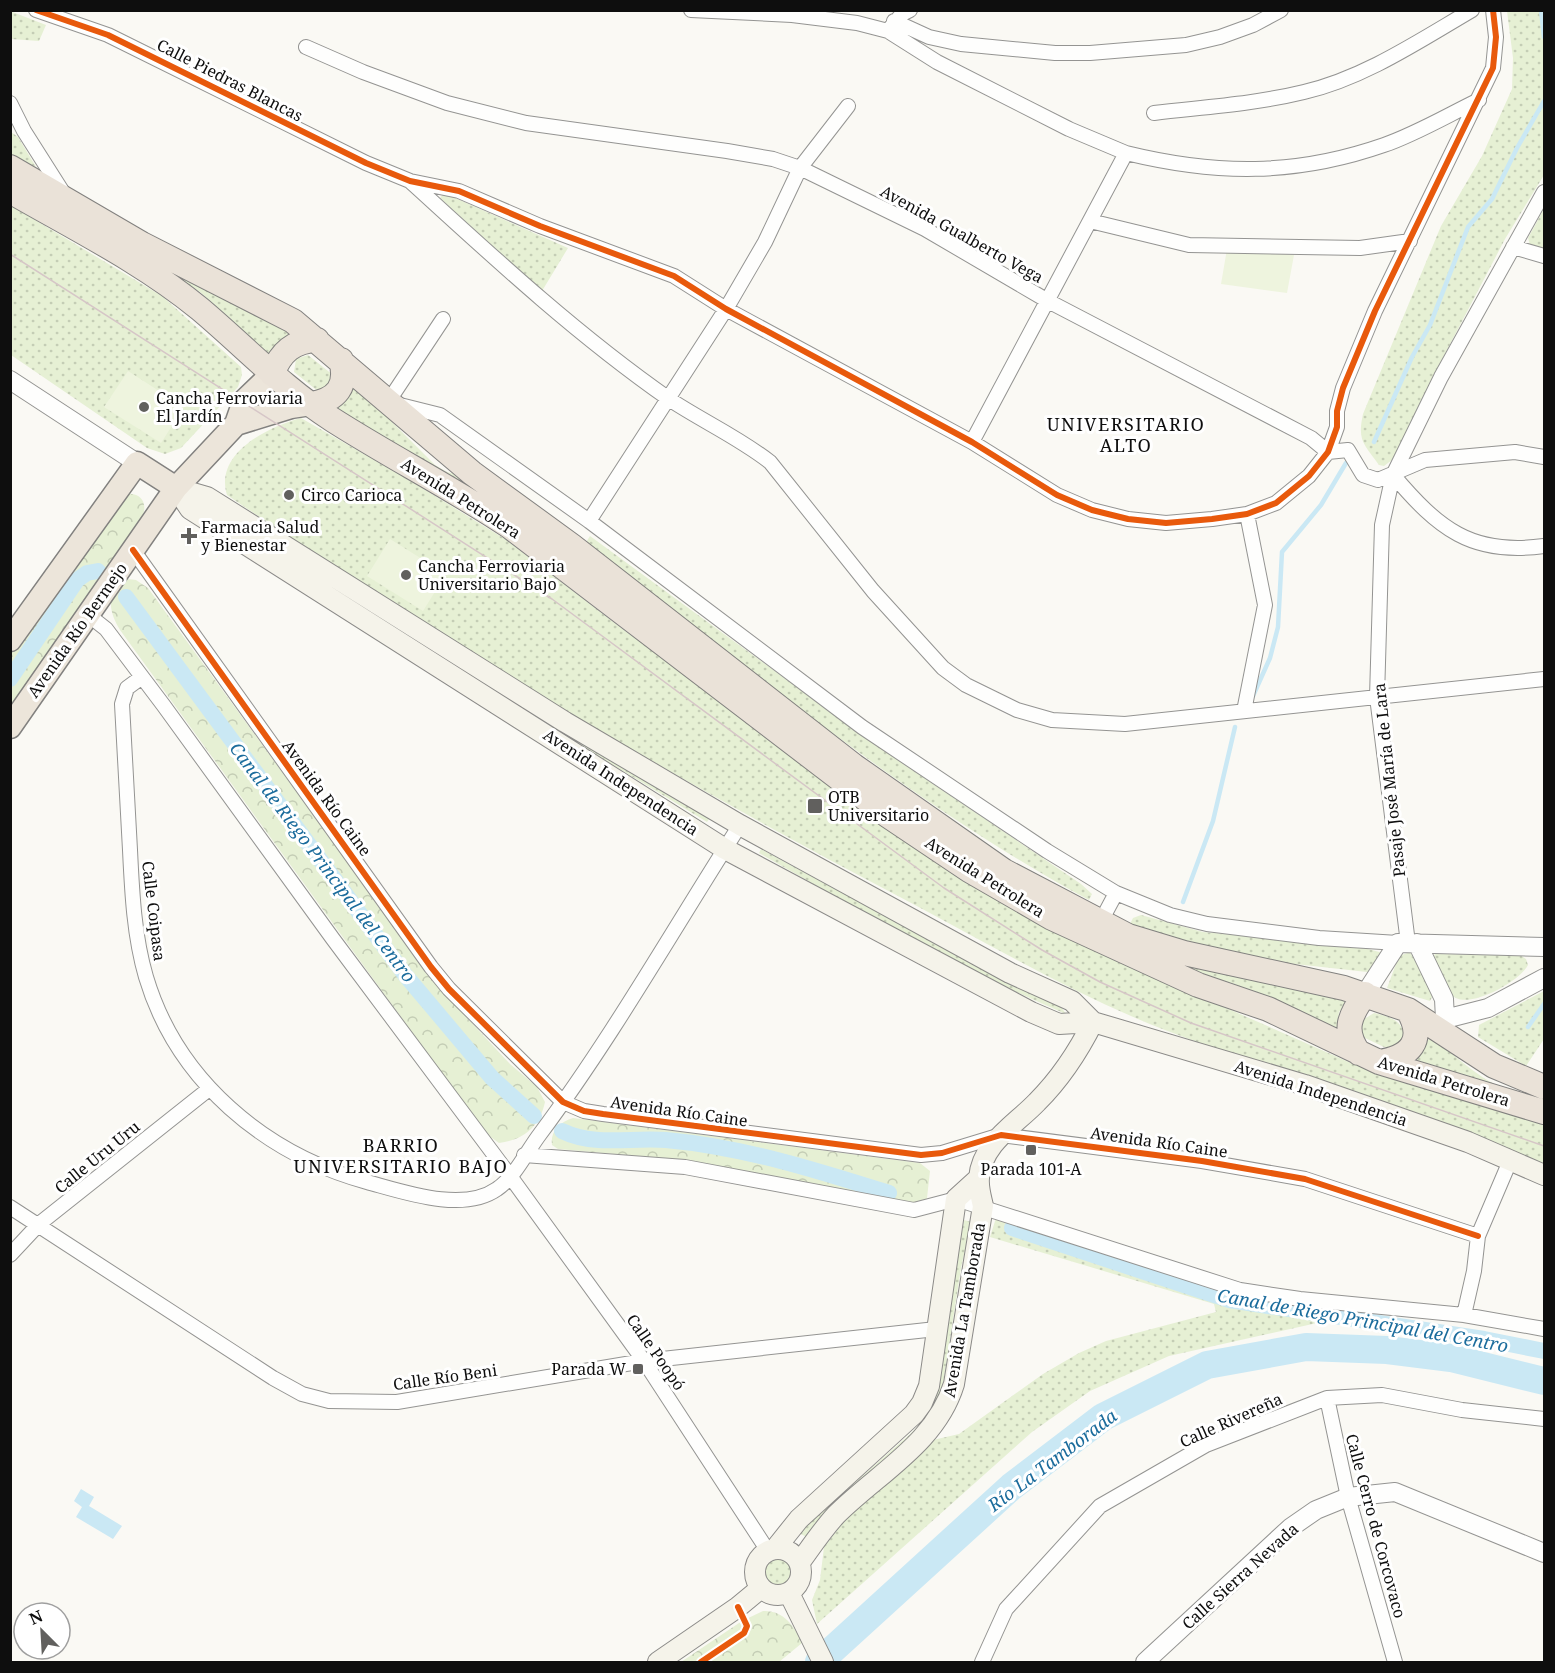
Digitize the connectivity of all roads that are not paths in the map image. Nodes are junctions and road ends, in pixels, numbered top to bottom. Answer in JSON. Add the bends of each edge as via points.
{"nodes":[{"id":1,"x":36,"y":10,"type":"edge"},
{"id":2,"x":691,"y":10,"type":"edge"},
{"id":3,"x":910,"y":10,"type":"edge"},
{"id":4,"x":1281,"y":10,"type":"edge"},
{"id":5,"x":1472,"y":10,"type":"edge"},
{"id":6,"x":1493,"y":10,"type":"edge"},
{"id":7,"x":891,"y":26,"type":"junction"},
{"id":8,"x":306,"y":47,"type":"dead end"},
{"id":9,"x":1479,"y":100,"type":"junction"},
{"id":10,"x":10,"y":102,"type":"edge"},
{"id":11,"x":848,"y":106,"type":"dead end"},
{"id":12,"x":1154,"y":112,"type":"dead end"},
{"id":13,"x":10,"y":123,"type":"edge"},
{"id":14,"x":24,"y":131,"type":"junction"},
{"id":15,"x":1126,"y":153,"type":"junction"},
{"id":16,"x":10,"y":167,"type":"edge"},
{"id":17,"x":800,"y":168,"type":"junction"},
{"id":18,"x":410,"y":181,"type":"junction"},
{"id":19,"x":10,"y":191,"type":"edge"},
{"id":20,"x":1545,"y":192,"type":"edge"},
{"id":21,"x":69,"y":202,"type":"junction"},
{"id":22,"x":1090,"y":221,"type":"junction"},
{"id":23,"x":1410,"y":242,"type":"junction"},
{"id":24,"x":1513,"y":247,"type":"junction"},
{"id":25,"x":1545,"y":256,"type":"edge"},
{"id":26,"x":1048,"y":301,"type":"junction"},
{"id":27,"x":726,"y":309,"type":"junction"},
{"id":28,"x":443,"y":319,"type":"dead end"},
{"id":29,"x":317,"y":339,"type":"junction"},
{"id":30,"x":341,"y":360,"type":"junction"},
{"id":31,"x":272,"y":374,"type":"junction"},
{"id":32,"x":10,"y":380,"type":"edge"},
{"id":33,"x":670,"y":399,"type":"junction"},
{"id":34,"x":388,"y":402,"type":"junction"},
{"id":35,"x":311,"y":404,"type":"junction"},
{"id":36,"x":236,"y":424,"type":"junction"},
{"id":37,"x":972,"y":442,"type":"junction"},
{"id":38,"x":1328,"y":452,"type":"junction"},
{"id":39,"x":1545,"y":457,"type":"edge"},
{"id":40,"x":137,"y":464,"type":"junction"},
{"id":41,"x":1393,"y":475,"type":"junction"},
{"id":42,"x":176,"y":488,"type":"junction"},
{"id":43,"x":1246,"y":514,"type":"junction"},
{"id":44,"x":589,"y":520,"type":"junction"},
{"id":45,"x":1545,"y":546,"type":"edge"},
{"id":46,"x":133,"y":550,"type":"junction"},
{"id":47,"x":87,"y":614,"type":"junction"},
{"id":48,"x":10,"y":640,"type":"edge"},
{"id":49,"x":142,"y":676,"type":"junction"},
{"id":50,"x":1545,"y":679,"type":"edge"},
{"id":51,"x":1377,"y":696,"type":"junction"},
{"id":52,"x":1244,"y":711,"type":"junction"},
{"id":53,"x":10,"y":727,"type":"edge"},
{"id":54,"x":740,"y":825,"type":"junction"},
{"id":55,"x":725,"y":849,"type":"junction"},
{"id":56,"x":1116,"y":893,"type":"junction"},
{"id":57,"x":1100,"y":923,"type":"junction"},
{"id":58,"x":1407,"y":943,"type":"junction"},
{"id":59,"x":1545,"y":947,"type":"edge"},
{"id":60,"x":1545,"y":978,"type":"edge"},
{"id":61,"x":1365,"y":994,"type":"junction"},
{"id":62,"x":1408,"y":1010,"type":"junction"},
{"id":63,"x":1093,"y":1022,"type":"junction"},
{"id":64,"x":1441,"y":1022,"type":"junction"},
{"id":65,"x":1414,"y":1044,"type":"junction"},
{"id":66,"x":1369,"y":1057,"type":"junction"},
{"id":67,"x":1540,"y":1086,"type":"edge"},
{"id":68,"x":209,"y":1089,"type":"junction"},
{"id":69,"x":563,"y":1102,"type":"junction"},
{"id":70,"x":1545,"y":1112,"type":"edge"},
{"id":71,"x":1001,"y":1135,"type":"junction"},
{"id":72,"x":524,"y":1155,"type":"junction"},
{"id":73,"x":1510,"y":1161,"type":"junction"},
{"id":74,"x":510,"y":1176,"type":"junction"},
{"id":75,"x":1545,"y":1176,"type":"edge"},
{"id":76,"x":978,"y":1179,"type":"junction"},
{"id":77,"x":956,"y":1199,"type":"junction"},
{"id":78,"x":983,"y":1206,"type":"junction"},
{"id":79,"x":10,"y":1207,"type":"edge"},
{"id":80,"x":39,"y":1224,"type":"junction"},
{"id":81,"x":1478,"y":1236,"type":"junction"},
{"id":82,"x":10,"y":1255,"type":"edge"},
{"id":83,"x":1464,"y":1315,"type":"junction"},
{"id":84,"x":936,"y":1329,"type":"junction"},
{"id":85,"x":1545,"y":1329,"type":"edge"},
{"id":86,"x":644,"y":1361,"type":"junction"},
{"id":87,"x":1327,"y":1398,"type":"junction"},
{"id":88,"x":1545,"y":1419,"type":"edge"},
{"id":89,"x":1348,"y":1497,"type":"junction"},
{"id":90,"x":771,"y":1550,"type":"junction"},
{"id":91,"x":1545,"y":1553,"type":"edge"},
{"id":92,"x":800,"y":1562,"type":"junction"},
{"id":93,"x":761,"y":1588,"type":"junction"},
{"id":94,"x":789,"y":1593,"type":"junction"},
{"id":95,"x":658,"y":1662,"type":"edge"},
{"id":96,"x":823,"y":1662,"type":"edge"},
{"id":97,"x":982,"y":1662,"type":"edge"},
{"id":98,"x":1145,"y":1662,"type":"edge"},
{"id":99,"x":1395,"y":1662,"type":"edge"}],
"edges":[{"from":1,"to":18,"type":"street","name":"Calle Piedras Blancas","via":[[108,35],[366,164]]},
{"from":2,"to":7,"type":"street","via":[[792,15]]},
{"from":3,"to":7,"type":"street"},
{"from":4,"to":7,"type":"street","via":[[1253,26],[1186,45],[1090,53],[961,44]]},
{"from":5,"to":12,"type":"street","via":[[1389,57],[1306,92]]},
{"from":6,"to":9,"type":"street","via":[[1493,68]]},
{"from":7,"to":15,"type":"street","via":[[937,62],[1069,129]]},
{"from":8,"to":17,"type":"street","name":"Avenida Gualberto Vega","via":[[447,103],[526,123],[727,151]]},
{"from":9,"to":15,"type":"street","via":[[1386,145],[1335,160],[1263,169],[1210,170]]},
{"from":9,"to":23,"type":"street"},
{"from":10,"to":14,"type":"street"},
{"from":11,"to":17,"type":"street"},
{"from":13,"to":14,"type":"street"},
{"from":14,"to":21,"type":"street"},
{"from":15,"to":22,"type":"street"},
{"from":16,"to":21,"type":"highway"},
{"from":17,"to":26,"type":"street","name":"Avenida Gualberto Vega","via":[[925,229]]},
{"from":17,"to":27,"type":"street","via":[[765,242]]},
{"from":18,"to":27,"type":"street","via":[[459,191],[674,276]]},
{"from":18,"to":33,"type":"street","via":[[544,303]]},
{"from":19,"to":31,"type":"highway","via":[[171,288]]},
{"from":20,"to":24,"type":"street","name":"Pasaje José María de Lara"},
{"from":21,"to":29,"type":"highway","via":[[293,321]]},
{"from":22,"to":23,"type":"street","via":[[1189,245],[1360,248]]},
{"from":22,"to":26,"type":"street"},
{"from":23,"to":38,"type":"street","via":[[1343,387],[1337,427]]},
{"from":24,"to":25,"type":"street"},
{"from":24,"to":41,"type":"street","name":"Pasaje José María de Lara","via":[[1441,377]]},
{"from":26,"to":37,"type":"street"},
{"from":26,"to":38,"type":"street","name":"Avenida Gualberto Vega","via":[[1311,438]]},
{"from":27,"to":33,"type":"street"},
{"from":27,"to":37,"type":"street"},
{"from":28,"to":34,"type":"street"},
{"from":29,"to":30,"type":"highway"},
{"from":29,"to":31,"type":"highway","via":[[293,344],[280,357]]},
{"from":30,"to":34,"type":"highway","name":"Avenida Petrolera"},
{"from":30,"to":35,"type":"highway","via":[[344,382],[339,392],[331,399]]},
{"from":31,"to":35,"type":"highway"},
{"from":31,"to":36,"type":"main road","name":"Avenida Río Bermejo","via":[[244,401]]},
{"from":32,"to":40,"type":"street","name":"Avenida Independencia"},
{"from":33,"to":44,"type":"street"},
{"from":33,"to":52,"type":"street","via":[[770,462],[873,591],[929,653],[966,685],[994,701],[1052,720],[1085,723],[1125,724]]},
{"from":34,"to":44,"type":"street","via":[[440,415]]},
{"from":34,"to":57,"type":"highway","name":"Avenida Petrolera","via":[[472,473],[863,772],[1004,871]]},
{"from":35,"to":36,"type":"main road","name":"Avenida Río Bermejo"},
{"from":35,"to":66,"type":"highway","name":"Avenida Petrolera","via":[[509,526],[878,808],[969,870],[1099,940],[1198,985],[1268,1009]]},
{"from":36,"to":42,"type":"main road","name":"Avenida Río Bermejo"},
{"from":37,"to":43,"type":"street","via":[[1057,495],[1092,510],[1166,523]]},
{"from":38,"to":41,"type":"street","name":"Avenida Gualberto Vega","via":[[1348,450],[1363,475],[1378,480]]},
{"from":38,"to":43,"type":"street","via":[[1309,476],[1276,503]]},
{"from":39,"to":41,"type":"street","via":[[1515,452],[1425,460]]},
{"from":40,"to":42,"type":"main road","name":"Avenida Independencia"},
{"from":40,"to":48,"type":"main road"},
{"from":41,"to":45,"type":"street","via":[[1442,527],[1462,538],[1500,549]]},
{"from":41,"to":51,"type":"street","name":"Pasaje José María de Lara","via":[[1382,525]]},
{"from":42,"to":46,"type":"main road","name":"Avenida Río Bermejo"},
{"from":42,"to":54,"type":"main road","name":"Avenida Independencia","via":[[207,497],[502,684]]},
{"from":42,"to":55,"type":"main road","name":"Avenida Independencia","via":[[190,509]]},
{"from":43,"to":52,"type":"street","via":[[1265,605]]},
{"from":44,"to":56,"type":"street","via":[[862,727]]},
{"from":46,"to":47,"type":"main road","name":"Avenida Río Bermejo"},
{"from":46,"to":69,"type":"street","name":"Avenida Río Caine","via":[[431,967]]},
{"from":47,"to":49,"type":"street","via":[[106,629]]},
{"from":47,"to":53,"type":"main road","name":"Avenida Río Bermejo"},
{"from":49,"to":68,"type":"street","name":"Calle Coipasa","via":[[127,688],[122,704],[137,932],[146,977],[161,1013],[185,1059]]},
{"from":49,"to":74,"type":"street","name":"Calle Poopó"},
{"from":50,"to":51,"type":"street"},
{"from":51,"to":52,"type":"street"},
{"from":51,"to":58,"type":"street","name":"Pasaje José María de Lara"},
{"from":54,"to":55,"type":"street"},
{"from":54,"to":63,"type":"main road","name":"Avenida Independencia","via":[[1010,973],[1072,1001]]},
{"from":55,"to":63,"type":"main road","name":"Avenida Independencia","via":[[1031,1012],[1059,1023]]},
{"from":55,"to":69,"type":"street"},
{"from":56,"to":57,"type":"street"},
{"from":56,"to":58,"type":"street","via":[[1170,915],[1207,924],[1319,938]]},
{"from":57,"to":61,"type":"highway","name":"Avenida Petrolera","via":[[1184,953]]},
{"from":58,"to":59,"type":"street"},
{"from":58,"to":61,"type":"street"},
{"from":58,"to":64,"type":"street","via":[[1444,999]]},
{"from":60,"to":64,"type":"street","via":[[1488,1008]]},
{"from":61,"to":62,"type":"highway","name":"Avenida Petrolera"},
{"from":61,"to":66,"type":"highway","via":[[1350,1016],[1348,1027],[1349,1036]]},
{"from":62,"to":64,"type":"highway","name":"Avenida Petrolera"},
{"from":62,"to":65,"type":"highway","via":[[1414,1022]]},
{"from":63,"to":71,"type":"main road","via":[[1059,1079]]},
{"from":63,"to":73,"type":"main road","name":"Avenida Independencia","via":[[1305,1085],[1468,1142]]},
{"from":64,"to":65,"type":"street"},
{"from":64,"to":67,"type":"highway","name":"Avenida Petrolera","via":[[1494,1066]]},
{"from":65,"to":66,"type":"highway","via":[[1397,1059]]},
{"from":66,"to":70,"type":"highway","name":"Avenida Petrolera"},
{"from":68,"to":74,"type":"street","name":"Calle Coipasa","via":[[263,1135],[294,1154],[345,1176],[407,1193],[465,1201],[486,1196]]},
{"from":68,"to":80,"type":"street","name":"Calle Uru Uru"},
{"from":69,"to":71,"type":"street","name":"Avenida Río Caine","via":[[603,1114],[921,1155],[942,1153]]},
{"from":69,"to":72,"type":"street"},
{"from":71,"to":76,"type":"main road","via":[[990,1148]]},
{"from":71,"to":81,"type":"street","name":"Avenida Río Caine","via":[[1202,1161],[1305,1179]]},
{"from":72,"to":74,"type":"street"},
{"from":72,"to":77,"type":"street","via":[[685,1167],[914,1210]]},
{"from":73,"to":75,"type":"main road","name":"Avenida Independencia"},
{"from":73,"to":81,"type":"street"},
{"from":74,"to":86,"type":"street","name":"Calle Poopó"},
{"from":76,"to":77,"type":"main road"},
{"from":76,"to":78,"type":"main road","name":"Avenida La Tamborada"},
{"from":77,"to":78,"type":"street"},
{"from":77,"to":84,"type":"main road","name":"Avenida La Tamborada"},
{"from":78,"to":83,"type":"street","via":[[1240,1290]]},
{"from":78,"to":92,"type":"main road","name":"Avenida La Tamborada","via":[[954,1384],[947,1404],[927,1435],[836,1516]]},
{"from":79,"to":80,"type":"street","name":"Calle Río Beni"},
{"from":80,"to":82,"type":"street","name":"Calle Uru Uru"},
{"from":80,"to":86,"type":"street","name":"Calle Río Beni","via":[[273,1378],[302,1394],[329,1401],[430,1398]]},
{"from":81,"to":83,"type":"street"},
{"from":83,"to":85,"type":"street"},
{"from":84,"to":86,"type":"street","name":"Calle Río Beni"},
{"from":84,"to":90,"type":"main road","name":"Avenida La Tamborada","via":[[929,1386],[914,1414],[799,1519]]},
{"from":86,"to":90,"type":"street","name":"Calle Poopó"},
{"from":87,"to":88,"type":"street","name":"Calle Rivereña","via":[[1382,1395],[1462,1410]]},
{"from":87,"to":89,"type":"street","name":"Calle Cerro de Corcovaco"},
{"from":87,"to":97,"type":"street","name":"Calle Rivereña","via":[[1206,1445],[1100,1506],[1006,1609]]},
{"from":89,"to":91,"type":"street","name":"Calle Sierra Nevada","via":[[1395,1492]]},
{"from":89,"to":98,"type":"street","name":"Calle Sierra Nevada","via":[[1316,1510],[1290,1528]]},
{"from":89,"to":99,"type":"street","name":"Calle Cerro de Corcovaco"},
{"from":90,"to":92,"type":"main road","via":[[789,1552]]},
{"from":90,"to":93,"type":"main road","via":[[755,1568]]},
{"from":92,"to":94,"type":"main road","via":[[800,1580]]},
{"from":93,"to":94,"type":"main road","via":[[774,1595]]},
{"from":93,"to":95,"type":"main road"},
{"from":94,"to":96,"type":"main road"}]}
